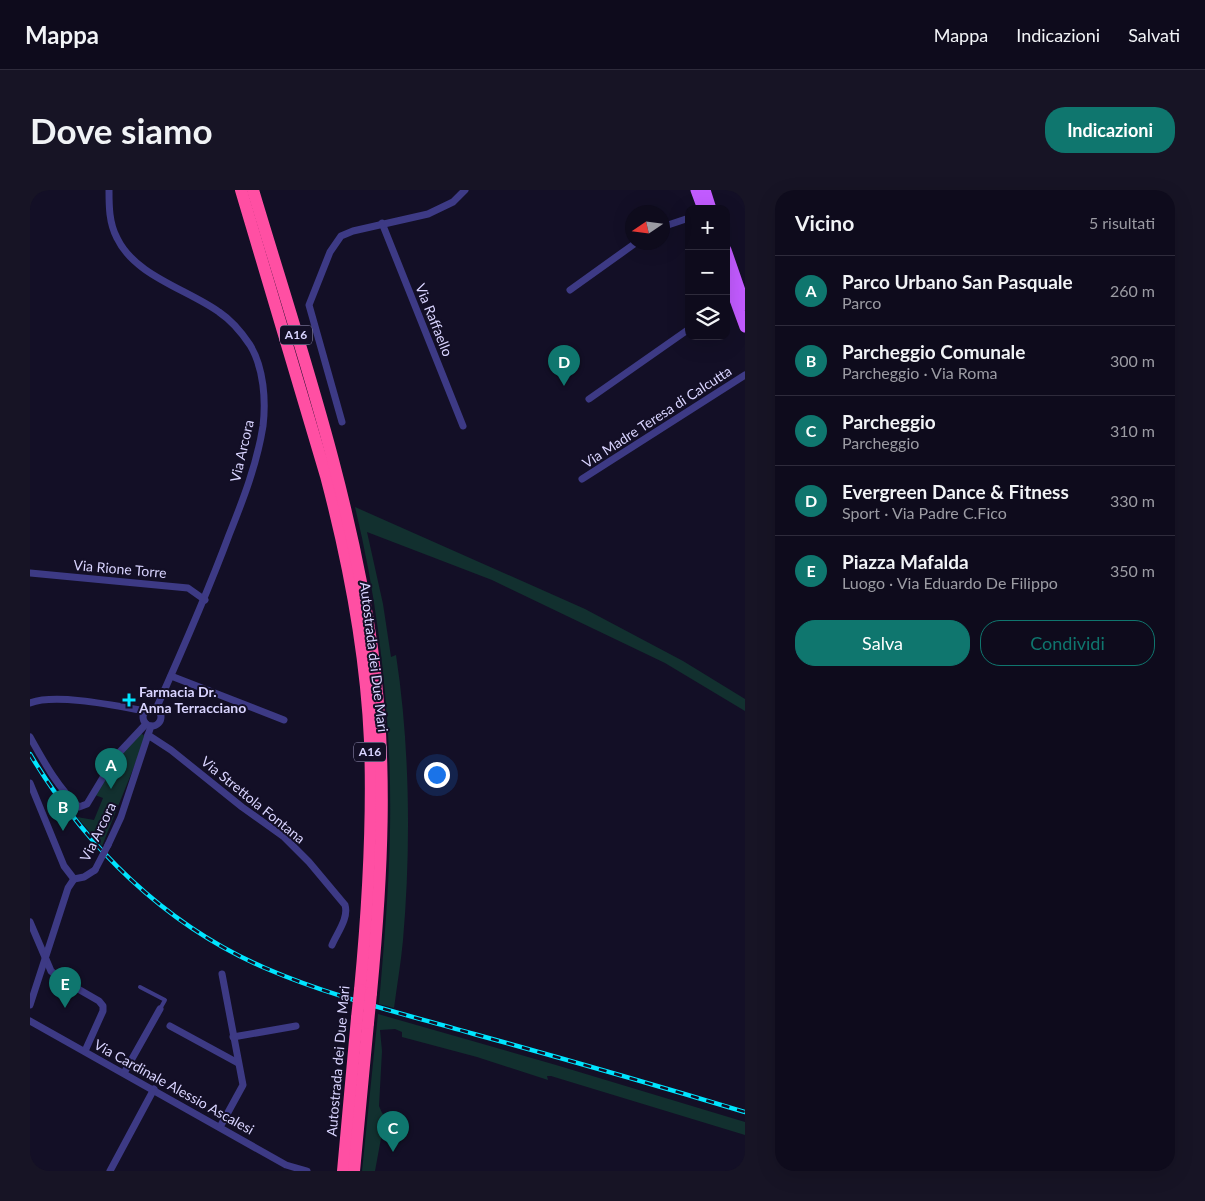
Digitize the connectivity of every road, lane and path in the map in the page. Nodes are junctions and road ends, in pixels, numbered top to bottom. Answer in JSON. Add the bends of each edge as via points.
{"nodes":[{"id":1,"x":109,"y":190,"type":"edge"},
{"id":2,"x":241,"y":190,"type":"edge"},
{"id":3,"x":253,"y":190,"type":"edge"},
{"id":4,"x":465,"y":190,"type":"edge"},
{"id":5,"x":696,"y":190,"type":"edge"},
{"id":6,"x":705,"y":190,"type":"edge"},
{"id":7,"x":702,"y":205,"type":"edge"},
{"id":8,"x":710,"y":205,"type":"edge"},
{"id":9,"x":685,"y":219,"type":"edge"},
{"id":10,"x":382,"y":223,"type":"junction"},
{"id":11,"x":670,"y":224,"type":"edge"},
{"id":12,"x":625,"y":250,"type":"edge"},
{"id":13,"x":730,"y":264,"type":"edge"},
{"id":14,"x":730,"y":282,"type":"edge"},
{"id":15,"x":570,"y":290,"type":"dead end"},
{"id":16,"x":740,"y":300,"type":"edge"},
{"id":17,"x":745,"y":327,"type":"edge"},
{"id":18,"x":685,"y":332,"type":"edge"},
{"id":19,"x":745,"y":375,"type":"edge"},
{"id":20,"x":589,"y":399,"type":"dead end"},
{"id":21,"x":342,"y":422,"type":"dead end"},
{"id":22,"x":463,"y":426,"type":"dead end"},
{"id":23,"x":582,"y":480,"type":"dead end"},
{"id":24,"x":30,"y":573,"type":"edge"},
{"id":25,"x":205,"y":600,"type":"junction"},
{"id":26,"x":171,"y":676,"type":"junction"},
{"id":27,"x":30,"y":703,"type":"edge"},
{"id":28,"x":156,"y":709,"type":"junction"},
{"id":29,"x":145,"y":711,"type":"junction"},
{"id":30,"x":284,"y":720,"type":"dead end"},
{"id":31,"x":148,"y":725,"type":"junction"},
{"id":32,"x":148,"y":735,"type":"junction"},
{"id":33,"x":30,"y":737,"type":"edge"},
{"id":34,"x":30,"y":783,"type":"edge"},
{"id":35,"x":74,"y":878,"type":"junction"},
{"id":36,"x":30,"y":922,"type":"edge"},
{"id":37,"x":332,"y":945,"type":"dead end"},
{"id":38,"x":45,"y":958,"type":"junction"},
{"id":39,"x":222,"y":974,"type":"dead end"},
{"id":40,"x":140,"y":986,"type":"dead end"},
{"id":41,"x":365,"y":991,"type":"junction"},
{"id":42,"x":30,"y":1005,"type":"edge"},
{"id":43,"x":160,"y":1009,"type":"joint"},
{"id":44,"x":30,"y":1020,"type":"edge"},
{"id":45,"x":363,"y":1021,"type":"junction"},
{"id":46,"x":170,"y":1026,"type":"dead end"},
{"id":47,"x":296,"y":1026,"type":"dead end"},
{"id":48,"x":233,"y":1037,"type":"junction"},
{"id":49,"x":85,"y":1051,"type":"junction"},
{"id":50,"x":238,"y":1063,"type":"junction"},
{"id":51,"x":124,"y":1073,"type":"junction"},
{"id":52,"x":154,"y":1089,"type":"junction"},
{"id":53,"x":220,"y":1127,"type":"junction"},
{"id":54,"x":284,"y":1168,"type":"edge"},
{"id":55,"x":110,"y":1171,"type":"edge"},
{"id":56,"x":308,"y":1171,"type":"edge"},
{"id":57,"x":343,"y":1171,"type":"edge"},
{"id":58,"x":354,"y":1171,"type":"edge"}],
"edges":[{"from":1,"to":25,"type":"street","name":"Via Arcora","via":[[116,238],[128,255],[143,268],[220,313],[250,346],[258,366],[264,403],[256,453]]},
{"from":2,"to":41,"type":"highway","name":"Autostrada dei Due Mari","number":"A16","via":[[326,476],[350,580],[360,642],[370,740],[371,794]]},
{"from":3,"to":41,"type":"highway","name":"Autostrada dei Due Mari","number":"A16","via":[[349,521],[372,650],[380,740],[381,875]]},
{"from":4,"to":10,"type":"street","via":[[454,202],[428,214]]},
{"from":5,"to":7,"type":"main road"},
{"from":6,"to":8,"type":"main road"},
{"from":9,"to":11,"type":"street"},
{"from":10,"to":21,"type":"street","via":[[341,236],[330,252],[309,305]]},
{"from":10,"to":22,"type":"street","name":"Via Raffaello"},
{"from":12,"to":15,"type":"street"},
{"from":13,"to":16,"type":"main road"},
{"from":14,"to":16,"type":"main road"},
{"from":16,"to":17,"type":"main road"},
{"from":18,"to":20,"type":"street"},
{"from":19,"to":23,"type":"street","name":"Via Madre Teresa di Calcutta"},
{"from":24,"to":25,"type":"street","name":"Via Rione Torre","via":[[188,588]]},
{"from":25,"to":26,"type":"street","name":"Via Arcora"},
{"from":26,"to":28,"type":"street","name":"Via Arcora"},
{"from":26,"to":30,"type":"street"},
{"from":27,"to":29,"type":"street","via":[[56,700],[89,702]]},
{"from":28,"to":29,"type":"street"},
{"from":28,"to":31,"type":"street","name":"Via Arcora","via":[[160,720],[157,725]]},
{"from":29,"to":31,"type":"street","name":"Via Arcora","via":[[143,719]]},
{"from":31,"to":32,"type":"street","name":"Via Arcora"},
{"from":31,"to":33,"type":"street","via":[[116,756],[87,804],[79,807],[67,796]]},
{"from":32,"to":35,"type":"street","name":"Via Arcora","bridge":true,"via":[[121,817],[108,845],[95,870],[84,877]]},
{"from":32,"to":37,"type":"street","name":"Via Strettola Fontana","via":[[284,838],[309,862],[345,905],[344,920]]},
{"from":34,"to":35,"type":"street","via":[[64,866]]},
{"from":35,"to":38,"type":"street"},
{"from":36,"to":38,"type":"street"},
{"from":38,"to":42,"type":"street"},
{"from":38,"to":49,"type":"street","via":[[51,971],[59,978],[103,1006]]},
{"from":39,"to":48,"type":"street"},
{"from":40,"to":43,"type":"lane","via":[[165,1000]]},
{"from":41,"to":45,"type":"highway","name":"Autostrada dei Due Mari","number":"A16","bridge":true},
{"from":43,"to":51,"type":"street"},
{"from":44,"to":49,"type":"street","name":"Via Cardinale Alessio Ascalesi"},
{"from":45,"to":57,"type":"highway","name":"Autostrada dei Due Mari","number":"A16"},
{"from":45,"to":58,"type":"highway","name":"Autostrada dei Due Mari","number":"A16"},
{"from":46,"to":50,"type":"street"},
{"from":47,"to":48,"type":"street"},
{"from":48,"to":50,"type":"street"},
{"from":49,"to":51,"type":"street","name":"Via Cardinale Alessio Ascalesi"},
{"from":50,"to":53,"type":"street","via":[[242,1085]]},
{"from":51,"to":52,"type":"street","name":"Via Cardinale Alessio Ascalesi"},
{"from":52,"to":53,"type":"street","name":"Via Cardinale Alessio Ascalesi"},
{"from":52,"to":55,"type":"street"},
{"from":53,"to":54,"type":"street","name":"Via Cardinale Alessio Ascalesi"},
{"from":54,"to":56,"type":"street","name":"Via Cardinale Alessio Ascalesi"}]}
